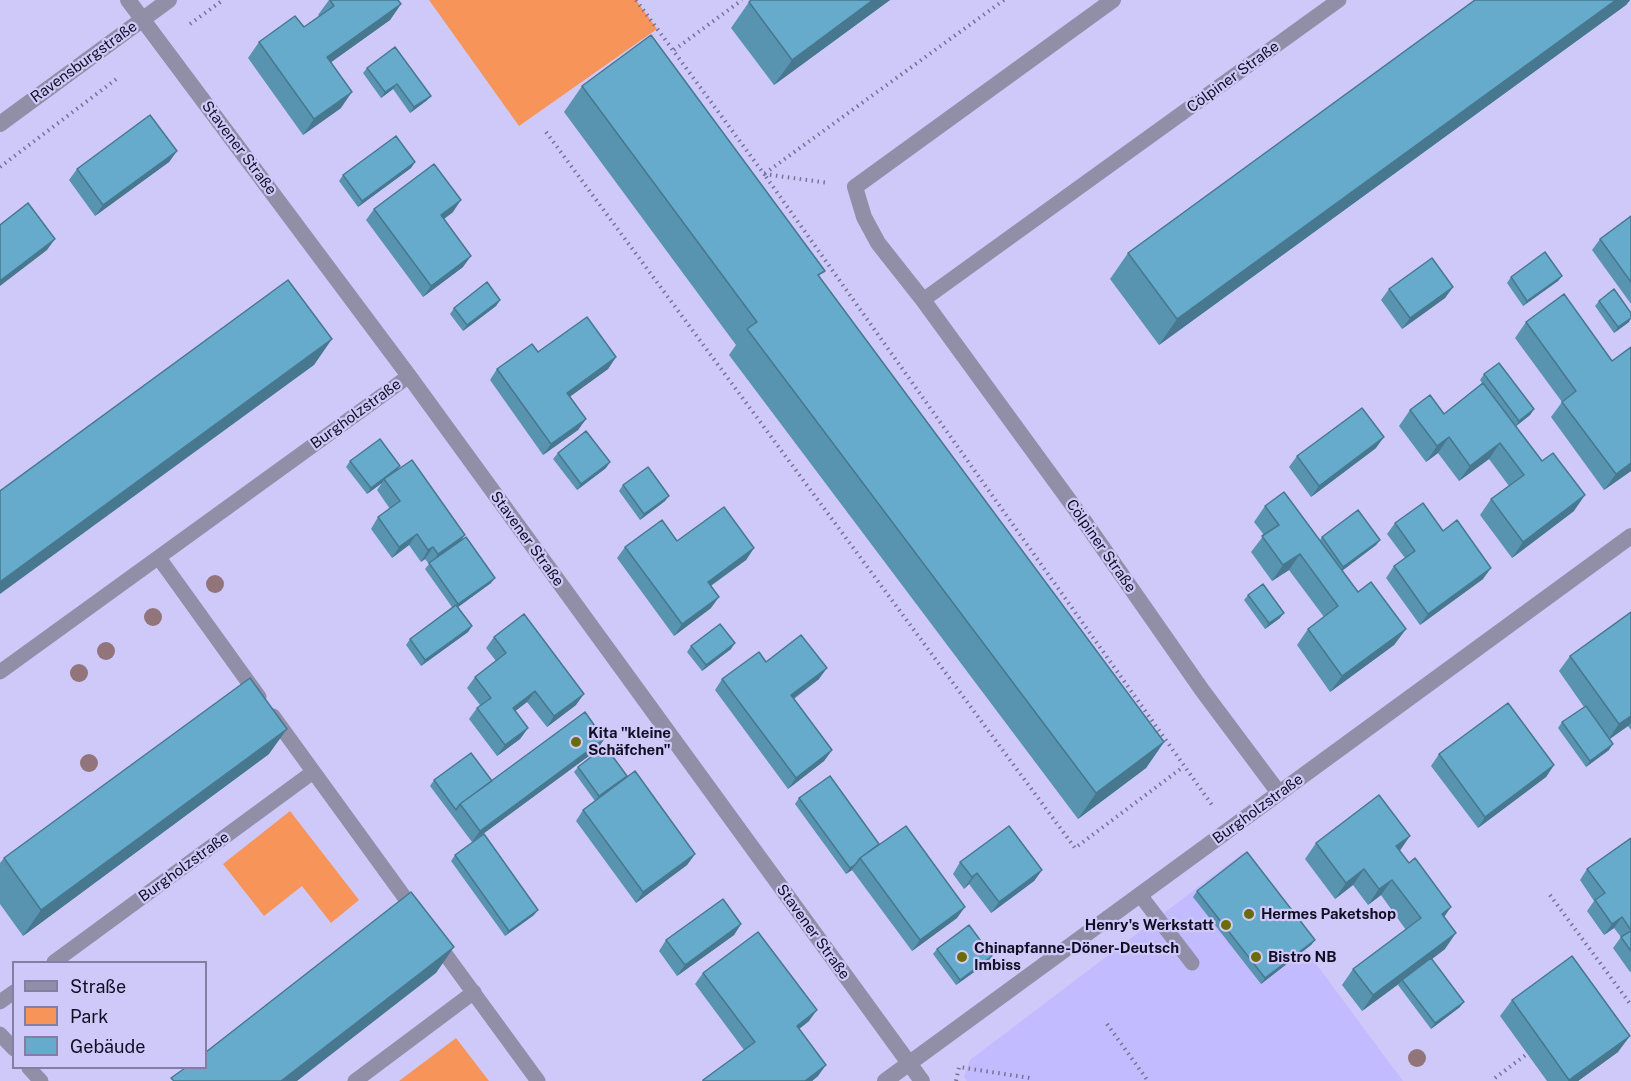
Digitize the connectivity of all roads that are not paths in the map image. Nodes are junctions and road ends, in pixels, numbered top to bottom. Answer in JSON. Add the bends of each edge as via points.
{"nodes":[{"id":1,"x":128,"y":0,"type":"edge"},
{"id":2,"x":169,"y":0,"type":"edge"},
{"id":3,"x":1113,"y":0,"type":"edge"},
{"id":4,"x":1339,"y":0,"type":"edge"},
{"id":5,"x":142,"y":20,"type":"junction"},
{"id":6,"x":0,"y":124,"type":"edge"},
{"id":7,"x":923,"y":300,"type":"junction"},
{"id":8,"x":408,"y":376,"type":"junction"},
{"id":9,"x":1631,"y":536,"type":"edge"},
{"id":10,"x":159,"y":558,"type":"junction"},
{"id":11,"x":0,"y":672,"type":"edge"},
{"id":12,"x":313,"y":772,"type":"junction"},
{"id":13,"x":1279,"y":793,"type":"junction"},
{"id":14,"x":1140,"y":895,"type":"junction"},
{"id":15,"x":57,"y":961,"type":"edge"},
{"id":16,"x":1192,"y":963,"type":"dead end"},
{"id":17,"x":474,"y":992,"type":"junction"},
{"id":18,"x":0,"y":1034,"type":"edge"},
{"id":19,"x":12,"y":1047,"type":"edge"},
{"id":20,"x":909,"y":1063,"type":"junction"},
{"id":21,"x":30,"y":1069,"type":"edge"},
{"id":22,"x":41,"y":1081,"type":"edge"},
{"id":23,"x":354,"y":1081,"type":"edge"},
{"id":24,"x":538,"y":1081,"type":"edge"},
{"id":25,"x":885,"y":1081,"type":"edge"},
{"id":26,"x":922,"y":1081,"type":"edge"}],
"edges":[{"from":1,"to":5,"type":"street","name":"Stavener Straße"},
{"from":2,"to":5,"type":"street","name":"Ravensburgstraße"},
{"from":3,"to":7,"type":"street","name":"Cölpiner Straße","via":[[855,187],[864,217],[878,243]]},
{"from":4,"to":7,"type":"lane","name":"Cölpiner Straße"},
{"from":5,"to":6,"type":"street","name":"Ravensburgstraße"},
{"from":5,"to":8,"type":"street","name":"Stavener Straße"},
{"from":7,"to":13,"type":"street","name":"Cölpiner Straße"},
{"from":8,"to":10,"type":"lane","name":"Burgholzstraße"},
{"from":8,"to":20,"type":"street","name":"Stavener Straße"},
{"from":9,"to":13,"type":"street","name":"Burgholzstraße"},
{"from":10,"to":11,"type":"lane","name":"Burgholzstraße"},
{"from":10,"to":12,"type":"lane"},
{"from":12,"to":15,"type":"lane","name":"Burgholzstraße"},
{"from":12,"to":17,"type":"lane"},
{"from":13,"to":14,"type":"street","name":"Burgholzstraße"},
{"from":14,"to":16,"type":"lane"},
{"from":14,"to":20,"type":"street","name":"Burgholzstraße"},
{"from":17,"to":23,"type":"lane"},
{"from":17,"to":24,"type":"lane"},
{"from":18,"to":19,"type":"lane"},
{"from":20,"to":25,"type":"street","name":"Burgholzstraße"},
{"from":20,"to":26,"type":"street","name":"Stavener Straße"},
{"from":21,"to":22,"type":"lane"}]}
